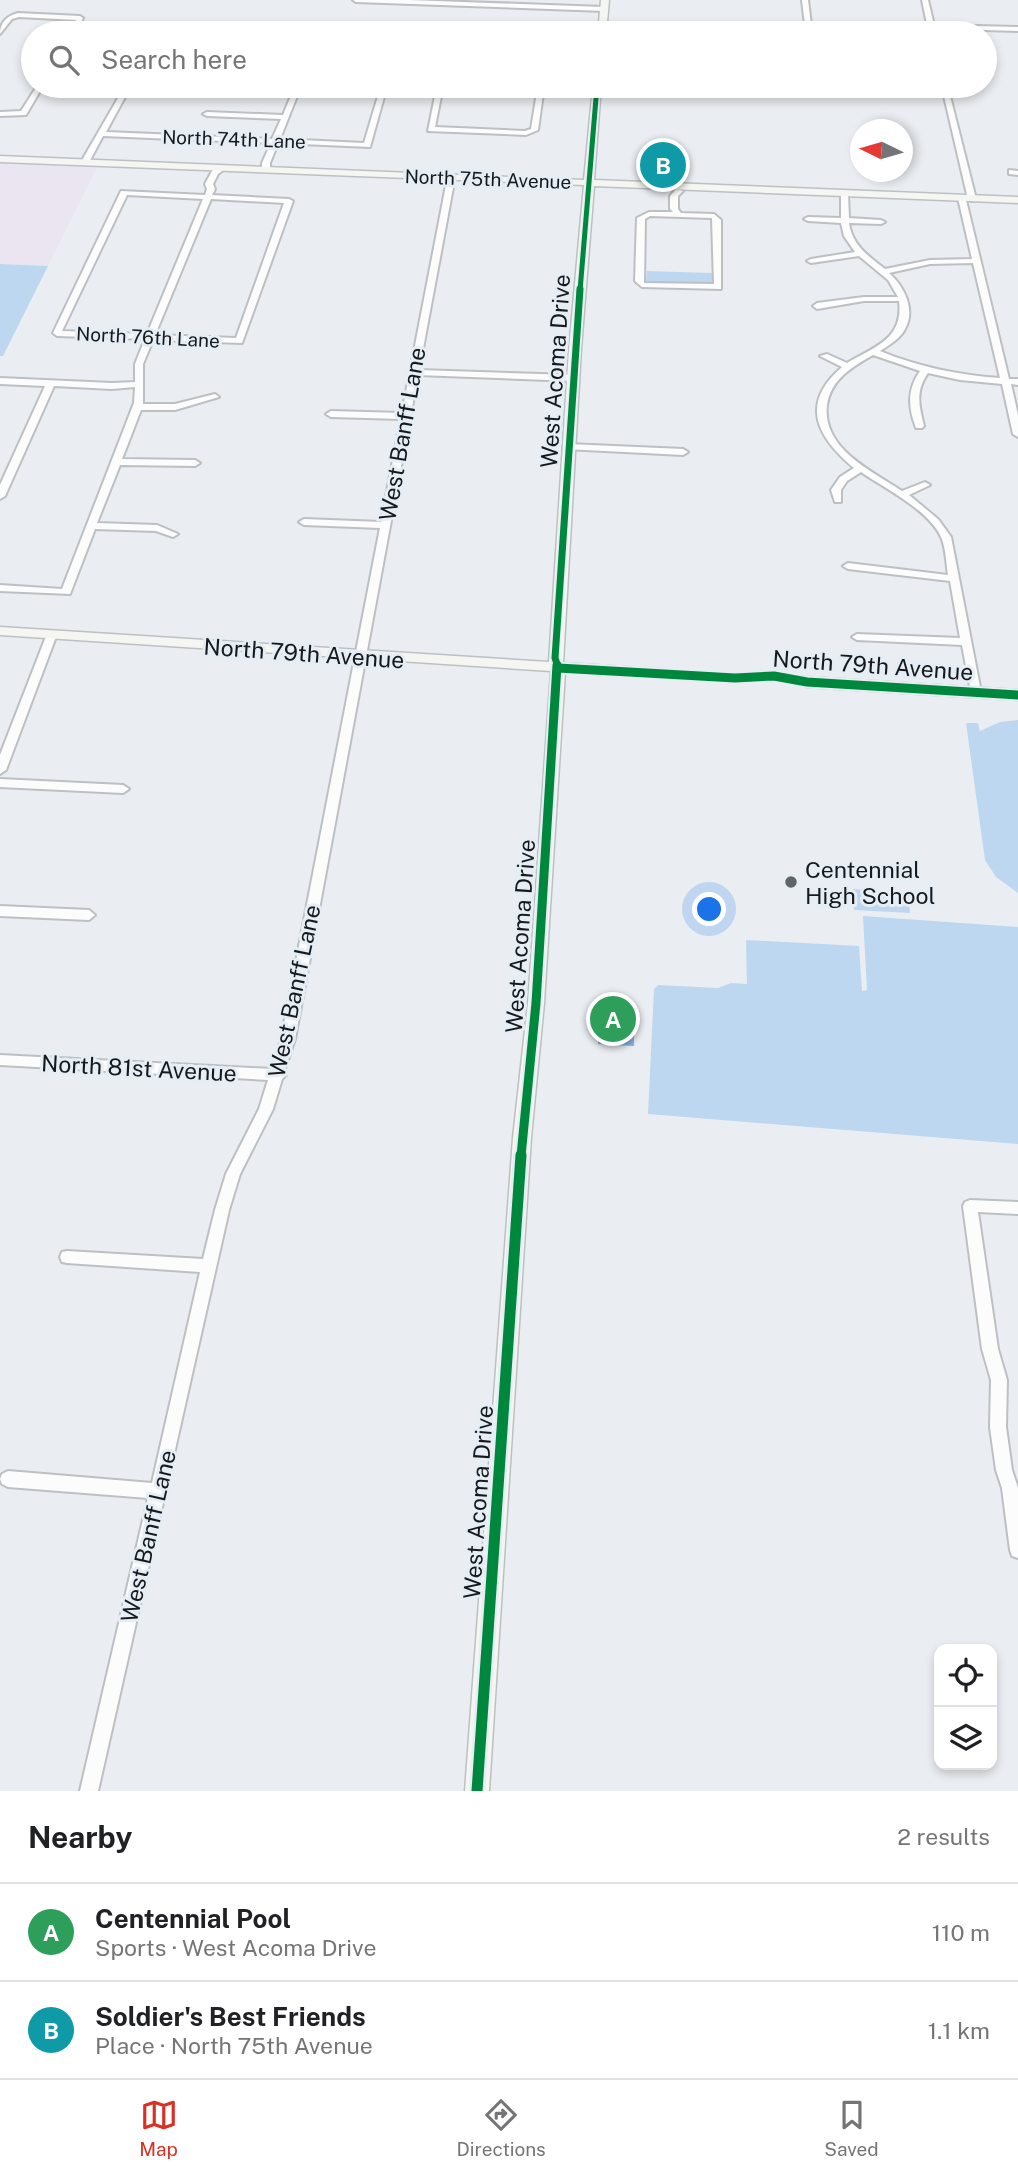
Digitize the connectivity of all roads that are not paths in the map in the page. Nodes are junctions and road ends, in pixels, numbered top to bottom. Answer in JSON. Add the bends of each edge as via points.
{"nodes":[{"id":1,"x":356,"y":0,"type":"edge"},
{"id":2,"x":805,"y":0,"type":"edge"},
{"id":3,"x":925,"y":0,"type":"edge"},
{"id":4,"x":471,"y":2,"type":"edge"},
{"id":5,"x":604,"y":4,"type":"edge"},
{"id":6,"x":79,"y":21,"type":"edge"},
{"id":7,"x":808,"y":21,"type":"edge"},
{"id":8,"x":930,"y":21,"type":"edge"},
{"id":9,"x":997,"y":29,"type":"edge"},
{"id":10,"x":1018,"y":30,"type":"edge"},
{"id":11,"x":0,"y":32,"type":"edge"},
{"id":12,"x":32,"y":98,"type":"edge"},
{"id":13,"x":121,"y":98,"type":"edge"},
{"id":14,"x":293,"y":98,"type":"edge"},
{"id":15,"x":381,"y":98,"type":"edge"},
{"id":16,"x":437,"y":98,"type":"edge"},
{"id":17,"x":539,"y":98,"type":"edge"},
{"id":18,"x":595,"y":98,"type":"edge"},
{"id":19,"x":947,"y":98,"type":"edge"},
{"id":20,"x":0,"y":114,"type":"edge"},
{"id":21,"x":207,"y":114,"type":"dead end"},
{"id":22,"x":286,"y":117,"type":"junction"},
{"id":23,"x":101,"y":134,"type":"junction"},
{"id":24,"x":277,"y":141,"type":"junction"},
{"id":25,"x":0,"y":159,"type":"edge"},
{"id":26,"x":85,"y":162,"type":"junction"},
{"id":27,"x":222,"y":168,"type":"junction"},
{"id":28,"x":267,"y":170,"type":"junction"},
{"id":29,"x":451,"y":177,"type":"junction"},
{"id":30,"x":590,"y":183,"type":"junction"},
{"id":31,"x":209,"y":193,"type":"junction"},
{"id":32,"x":844,"y":194,"type":"junction"},
{"id":33,"x":967,"y":198,"type":"junction"},
{"id":34,"x":1018,"y":200,"type":"edge"},
{"id":35,"x":643,"y":215,"type":"joint"},
{"id":36,"x":679,"y":215,"type":"joint"},
{"id":37,"x":808,"y":219,"type":"dead end"},
{"id":38,"x":846,"y":220,"type":"junction"},
{"id":39,"x":881,"y":222,"type":"dead end"},
{"id":40,"x":861,"y":253,"type":"junction"},
{"id":41,"x":811,"y":261,"type":"dead end"},
{"id":42,"x":976,"y":261,"type":"junction"},
{"id":43,"x":886,"y":271,"type":"junction"},
{"id":44,"x":903,"y":299,"type":"junction"},
{"id":45,"x":817,"y":306,"type":"dead end"},
{"id":46,"x":150,"y":337,"type":"junction"},
{"id":47,"x":871,"y":351,"type":"junction"},
{"id":48,"x":824,"y":356,"type":"dead end"},
{"id":49,"x":847,"y":366,"type":"junction"},
{"id":50,"x":414,"y":372,"type":"junction"},
{"id":51,"x":924,"y":372,"type":"junction"},
{"id":52,"x":573,"y":378,"type":"junction"},
{"id":53,"x":0,"y":381,"type":"edge"},
{"id":54,"x":1005,"y":381,"type":"junction"},
{"id":55,"x":1018,"y":382,"type":"edge"},
{"id":56,"x":51,"y":383,"type":"junction"},
{"id":57,"x":139,"y":384,"type":"junction"},
{"id":58,"x":215,"y":397,"type":"dead end"},
{"id":59,"x":137,"y":407,"type":"junction"},
{"id":60,"x":331,"y":414,"type":"dead end"},
{"id":61,"x":405,"y":416,"type":"junction"},
{"id":62,"x":919,"y":426,"type":"dead end"},
{"id":63,"x":1018,"y":434,"type":"edge"},
{"id":64,"x":568,"y":447,"type":"junction"},
{"id":65,"x":683,"y":452,"type":"dead end"},
{"id":66,"x":117,"y":462,"type":"junction"},
{"id":67,"x":195,"y":463,"type":"dead end"},
{"id":68,"x":862,"y":467,"type":"junction"},
{"id":69,"x":925,"y":485,"type":"dead end"},
{"id":70,"x":902,"y":494,"type":"junction"},
{"id":71,"x":0,"y":496,"type":"edge"},
{"id":72,"x":838,"y":500,"type":"dead end"},
{"id":73,"x":304,"y":523,"type":"dead end"},
{"id":74,"x":385,"y":525,"type":"junction"},
{"id":75,"x":93,"y":526,"type":"junction"},
{"id":76,"x":173,"y":534,"type":"dead end"},
{"id":77,"x":848,"y":566,"type":"dead end"},
{"id":78,"x":955,"y":579,"type":"junction"},
{"id":79,"x":0,"y":588,"type":"edge"},
{"id":80,"x":0,"y":631,"type":"edge"},
{"id":81,"x":52,"y":634,"type":"junction"},
{"id":82,"x":857,"y":637,"type":"dead end"},
{"id":83,"x":967,"y":642,"type":"junction"},
{"id":84,"x":361,"y":656,"type":"junction"},
{"id":85,"x":558,"y":668,"type":"junction"},
{"id":86,"x":976,"y":692,"type":"junction"},
{"id":87,"x":1018,"y":695,"type":"edge"},
{"id":88,"x":0,"y":770,"type":"edge"},
{"id":89,"x":0,"y":783,"type":"edge"},
{"id":90,"x":122,"y":789,"type":"dead end"},
{"id":91,"x":0,"y":911,"type":"edge"},
{"id":92,"x":89,"y":915,"type":"dead end"},
{"id":93,"x":0,"y":1060,"type":"edge"},
{"id":94,"x":279,"y":1075,"type":"junction"},
{"id":95,"x":970,"y":1206,"type":"joint"},
{"id":96,"x":1018,"y":1208,"type":"edge"},
{"id":97,"x":67,"y":1256,"type":"dead end"},
{"id":98,"x":210,"y":1266,"type":"junction"},
{"id":99,"x":8,"y":1479,"type":"dead end"},
{"id":100,"x":158,"y":1491,"type":"junction"},
{"id":101,"x":1018,"y":1550,"type":"edge"},
{"id":102,"x":89,"y":1791,"type":"edge"},
{"id":103,"x":477,"y":1791,"type":"edge"}],
"edges":[{"from":1,"to":4,"type":"street"},
{"from":2,"to":7,"type":"street"},
{"from":3,"to":8,"type":"street"},
{"from":4,"to":5,"type":"street"},
{"from":6,"to":11,"type":"street","via":[[13,16]]},
{"from":9,"to":10,"type":"street"},
{"from":12,"to":20,"type":"street","via":[[20,115]]},
{"from":13,"to":23,"type":"street"},
{"from":14,"to":22,"type":"street"},
{"from":15,"to":24,"type":"street","name":"North 74th Lane","via":[[367,145]]},
{"from":16,"to":17,"type":"street","via":[[431,129],[532,132]]},
{"from":18,"to":30,"type":"street","name":"West Acoma Drive"},
{"from":19,"to":33,"type":"street"},
{"from":21,"to":22,"type":"street"},
{"from":22,"to":24,"type":"street"},
{"from":23,"to":24,"type":"street","name":"North 74th Lane"},
{"from":23,"to":26,"type":"street"},
{"from":24,"to":28,"type":"street","via":[[279,146]]},
{"from":25,"to":26,"type":"street","name":"North 75th Avenue"},
{"from":26,"to":27,"type":"street","name":"North 75th Avenue"},
{"from":27,"to":28,"type":"street","name":"North 75th Avenue"},
{"from":27,"to":31,"type":"street","via":[[221,180]]},
{"from":28,"to":29,"type":"street","name":"North 75th Avenue"},
{"from":29,"to":30,"type":"street","name":"North 75th Avenue"},
{"from":29,"to":50,"type":"street","name":"West Banff Lane"},
{"from":30,"to":32,"type":"street","name":"North 75th Avenue"},
{"from":30,"to":52,"type":"street","name":"West Acoma Drive"},
{"from":31,"to":46,"type":"street"},
{"from":31,"to":46,"type":"street","name":"North 76th Lane","via":[[289,201],[239,341]]},
{"from":31,"to":46,"type":"street","name":"North 76th Lane","via":[[124,193],[57,333]]},
{"from":32,"to":33,"type":"street","name":"North 75th Avenue"},
{"from":32,"to":38,"type":"street"},
{"from":33,"to":34,"type":"street","name":"North 75th Avenue"},
{"from":33,"to":42,"type":"street"},
{"from":35,"to":36,"type":"street"},
{"from":35,"to":36,"type":"street","via":[[642,285],[718,287],[717,220],[714,216]]},
{"from":37,"to":38,"type":"street"},
{"from":38,"to":39,"type":"street"},
{"from":38,"to":40,"type":"street","via":[[846,232]]},
{"from":40,"to":41,"type":"street"},
{"from":40,"to":43,"type":"street"},
{"from":42,"to":43,"type":"street","via":[[930,262]]},
{"from":42,"to":54,"type":"street"},
{"from":43,"to":44,"type":"street","via":[[898,284]]},
{"from":44,"to":45,"type":"street"},
{"from":44,"to":47,"type":"street","via":[[905,322],[897,336]]},
{"from":46,"to":57,"type":"street","via":[[138,368]]},
{"from":47,"to":49,"type":"street"},
{"from":47,"to":51,"type":"street"},
{"from":48,"to":49,"type":"street"},
{"from":49,"to":68,"type":"street","via":[[825,390],[822,418],[830,438]]},
{"from":50,"to":52,"type":"street"},
{"from":50,"to":61,"type":"street","name":"West Banff Lane"},
{"from":51,"to":54,"type":"street"},
{"from":51,"to":62,"type":"street","via":[[914,384]]},
{"from":52,"to":64,"type":"street","name":"West Acoma Drive"},
{"from":53,"to":56,"type":"street"},
{"from":54,"to":55,"type":"street"},
{"from":54,"to":63,"type":"street"},
{"from":56,"to":57,"type":"street"},
{"from":56,"to":71,"type":"street"},
{"from":57,"to":59,"type":"street"},
{"from":58,"to":59,"type":"street","via":[[175,407]]},
{"from":59,"to":66,"type":"street"},
{"from":60,"to":61,"type":"street"},
{"from":61,"to":74,"type":"street","name":"West Banff Lane"},
{"from":64,"to":65,"type":"street","name":"West Acoma Drive"},
{"from":64,"to":85,"type":"street","name":"West Acoma Drive"},
{"from":66,"to":67,"type":"street"},
{"from":66,"to":75,"type":"street"},
{"from":68,"to":70,"type":"street"},
{"from":68,"to":72,"type":"street","via":[[843,479],[836,490]]},
{"from":69,"to":70,"type":"street"},
{"from":70,"to":78,"type":"street","via":[[939,524]]},
{"from":73,"to":74,"type":"street"},
{"from":74,"to":84,"type":"street","name":"West Banff Lane"},
{"from":75,"to":76,"type":"street","via":[[158,528]]},
{"from":75,"to":79,"type":"street","via":[[66,592]]},
{"from":77,"to":78,"type":"street"},
{"from":78,"to":83,"type":"street"},
{"from":80,"to":81,"type":"street","name":"North 79th Avenue"},
{"from":81,"to":84,"type":"street","name":"North 79th Avenue"},
{"from":81,"to":88,"type":"street"},
{"from":82,"to":83,"type":"street"},
{"from":83,"to":86,"type":"street"},
{"from":84,"to":85,"type":"street","name":"North 79th Avenue"},
{"from":84,"to":94,"type":"street","name":"West Banff Lane"},
{"from":85,"to":86,"type":"street","name":"North 79th Avenue","via":[[735,678],[750,683]]},
{"from":85,"to":103,"type":"street","name":"West Acoma Drive"},
{"from":86,"to":87,"type":"street","name":"North 79th Avenue"},
{"from":89,"to":90,"type":"street"},
{"from":91,"to":92,"type":"street"},
{"from":93,"to":94,"type":"street","name":"North 81st Avenue"},
{"from":94,"to":98,"type":"street","name":"West Banff Lane","via":[[233,1174]]},
{"from":95,"to":96,"type":"street"},
{"from":95,"to":101,"type":"street","via":[[990,1349],[999,1380],[998,1427]]},
{"from":97,"to":98,"type":"street"},
{"from":98,"to":100,"type":"street","name":"West Banff Lane"},
{"from":99,"to":100,"type":"street"},
{"from":100,"to":102,"type":"street","name":"West Banff Lane"}]}
